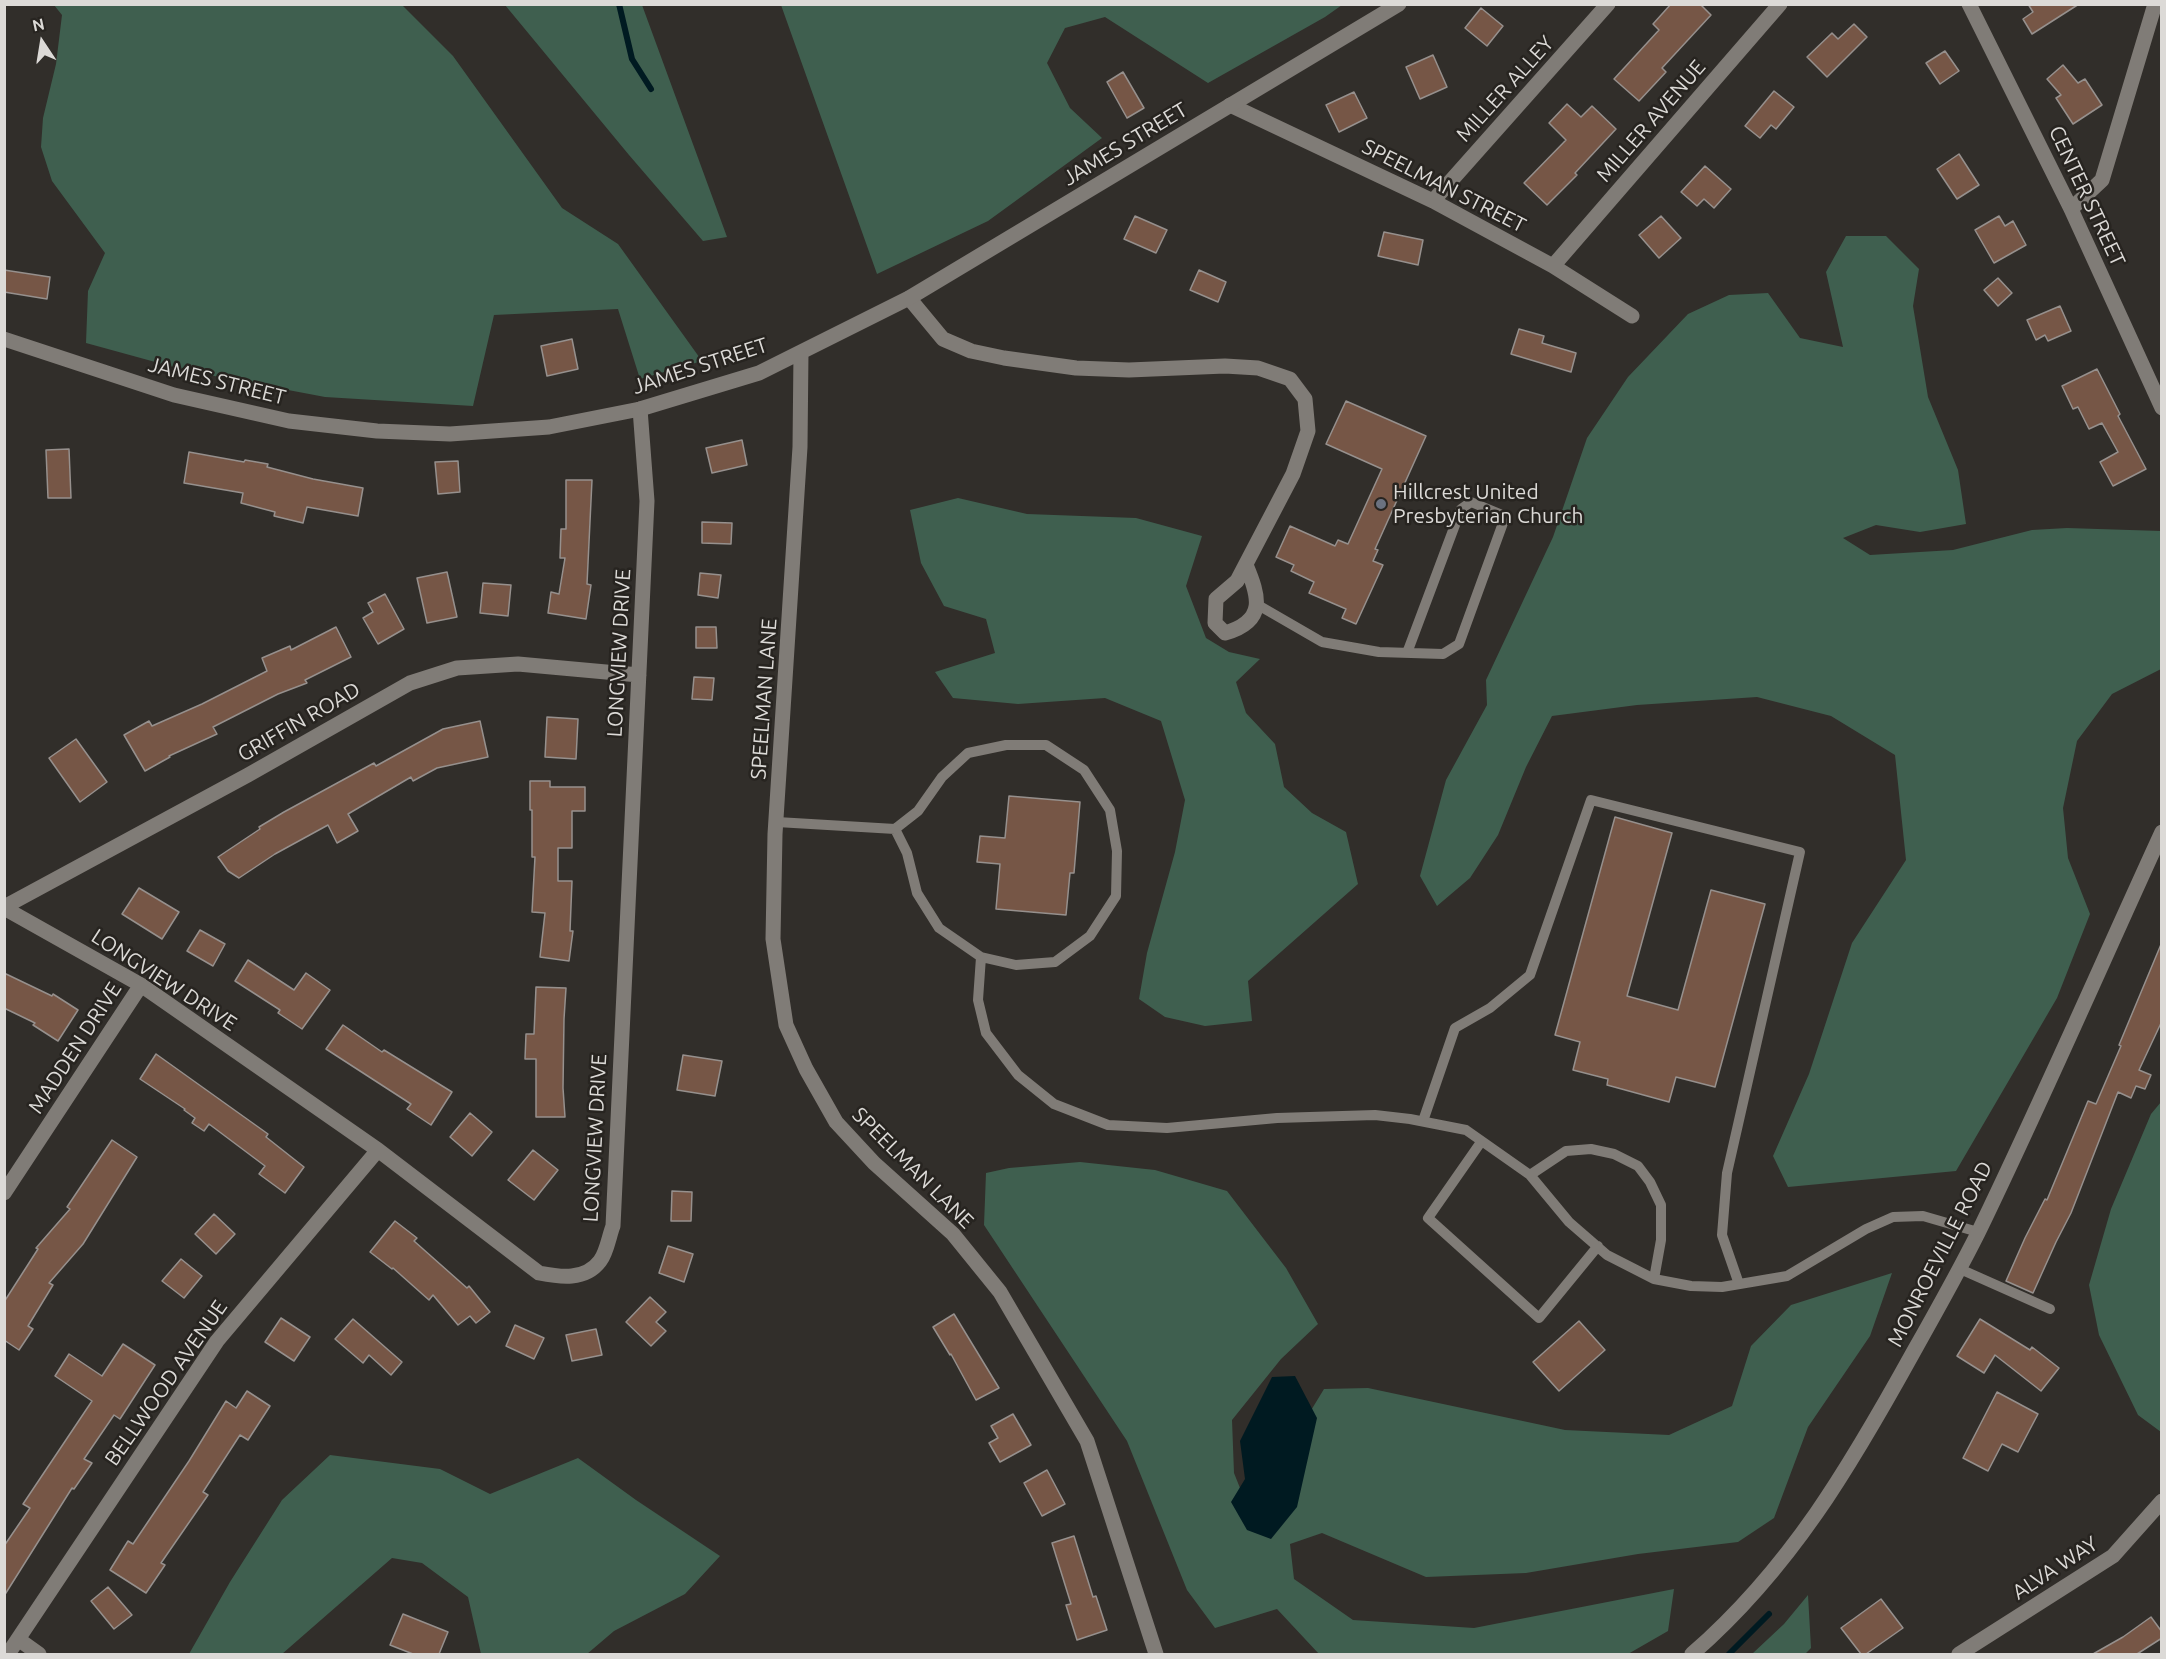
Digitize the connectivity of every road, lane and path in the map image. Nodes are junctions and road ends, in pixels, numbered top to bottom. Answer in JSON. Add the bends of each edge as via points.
{"nodes":[{"id":1,"x":1399,"y":4,"type":"edge"},
{"id":2,"x":1608,"y":4,"type":"edge"},
{"id":3,"x":1780,"y":4,"type":"edge"},
{"id":4,"x":1970,"y":4,"type":"edge"},
{"id":5,"x":2155,"y":4,"type":"edge"},
{"id":6,"x":1230,"y":105,"type":"junction"},
{"id":7,"x":1433,"y":201,"type":"junction"},
{"id":8,"x":2071,"y":209,"type":"junction"},
{"id":9,"x":1553,"y":266,"type":"junction"},
{"id":10,"x":909,"y":298,"type":"junction"},
{"id":11,"x":1632,"y":316,"type":"dead end"},
{"id":12,"x":4,"y":339,"type":"edge"},
{"id":13,"x":801,"y":352,"type":"junction"},
{"id":14,"x":2162,"y":408,"type":"edge"},
{"id":15,"x":640,"y":409,"type":"junction"},
{"id":16,"x":1246,"y":565,"type":"junction"},
{"id":17,"x":1258,"y":605,"type":"junction"},
{"id":18,"x":1407,"y":653,"type":"junction"},
{"id":19,"x":639,"y":675,"type":"junction"},
{"id":20,"x":777,"y":822,"type":"junction"},
{"id":21,"x":895,"y":829,"type":"junction"},
{"id":22,"x":2162,"y":832,"type":"edge"},
{"id":23,"x":4,"y":908,"type":"edge"},
{"id":24,"x":981,"y":957,"type":"junction"},
{"id":25,"x":141,"y":985,"type":"junction"},
{"id":26,"x":1423,"y":1121,"type":"junction"},
{"id":27,"x":1481,"y":1142,"type":"junction"},
{"id":28,"x":378,"y":1150,"type":"junction"},
{"id":29,"x":1530,"y":1175,"type":"junction"},
{"id":30,"x":4,"y":1193,"type":"edge"},
{"id":31,"x":1978,"y":1232,"type":"junction"},
{"id":32,"x":1598,"y":1246,"type":"junction"},
{"id":33,"x":1960,"y":1269,"type":"junction"},
{"id":34,"x":1654,"y":1280,"type":"junction"},
{"id":35,"x":1738,"y":1284,"type":"junction"},
{"id":36,"x":2050,"y":1309,"type":"dead end"},
{"id":37,"x":2162,"y":1501,"type":"edge"},
{"id":38,"x":18,"y":1639,"type":"junction"},
{"id":39,"x":8,"y":1654,"type":"edge"},
{"id":40,"x":39,"y":1654,"type":"edge"},
{"id":41,"x":1156,"y":1654,"type":"edge"},
{"id":42,"x":1692,"y":1654,"type":"edge"},
{"id":43,"x":1959,"y":1654,"type":"edge"}],
"edges":[{"from":1,"to":6,"type":"street","name":"JAMES STREET"},
{"from":2,"to":7,"type":"street","name":"MILLER ALLEY"},
{"from":3,"to":9,"type":"street","name":"MILLER AVENUE"},
{"from":4,"to":8,"type":"street","name":"CENTER STREET"},
{"from":5,"to":8,"type":"street","via":[[2102,180]]},
{"from":6,"to":7,"type":"street","name":"SPEELMAN STREET"},
{"from":6,"to":10,"type":"street","name":"JAMES STREET"},
{"from":7,"to":9,"type":"street","name":"SPEELMAN STREET"},
{"from":8,"to":14,"type":"street","name":"CENTER STREET"},
{"from":9,"to":11,"type":"street","name":"SPEELMAN STREET"},
{"from":10,"to":13,"type":"street","name":"JAMES STREET"},
{"from":10,"to":16,"type":"street","via":[[943,339],[971,351],[1076,368],[1257,368],[1290,379],[1305,399],[1308,431],[1293,474]]},
{"from":12,"to":15,"type":"street","name":"JAMES STREET","via":[[174,395],[300,423],[450,434],[549,427]]},
{"from":13,"to":15,"type":"street","name":"JAMES STREET","via":[[759,373]]},
{"from":13,"to":20,"type":"street","name":"SPEELMAN LANE","via":[[801,447]]},
{"from":15,"to":19,"type":"street","name":"LONGVIEW DRIVE","via":[[647,501]]},
{"from":16,"to":17,"type":"street"},
{"from":16,"to":17,"type":"street","via":[[1237,581],[1216,599],[1215,623],[1225,633],[1235,630],[1253,616]]},
{"from":17,"to":18,"type":"lane","via":[[1322,642]]},
{"from":18,"to":18,"type":"lane","via":[[1461,509],[1472,502],[1500,514],[1503,523],[1459,644],[1443,654]]},
{"from":19,"to":23,"type":"street","name":"GRIFFIN ROAD","via":[[518,664],[457,668],[410,683]]},
{"from":19,"to":28,"type":"street","name":"LONGVIEW DRIVE","via":[[613,1226],[601,1260],[587,1272],[564,1278],[539,1273]]},
{"from":20,"to":21,"type":"lane"},
{"from":20,"to":41,"type":"street","name":"SPEELMAN LANE","via":[[774,939],[786,1025],[806,1069],[836,1122],[874,1163],[953,1233],[1000,1292],[1087,1441]]},
{"from":21,"to":24,"type":"lane","via":[[908,853],[917,893],[939,928]]},
{"from":21,"to":24,"type":"lane","via":[[918,811],[942,777],[968,753],[1006,745],[1046,745],[1084,770],[1110,810],[1117,851],[1116,896],[1090,936],[1055,962],[1016,965]]},
{"from":22,"to":31,"type":"street","name":"MONROEVILLE ROAD"},
{"from":23,"to":25,"type":"street","name":"LONGVIEW DRIVE"},
{"from":24,"to":26,"type":"lane","via":[[978,1000],[986,1034],[1018,1075],[1054,1104],[1108,1125],[1167,1128],[1277,1118],[1375,1115]]},
{"from":25,"to":28,"type":"street","name":"LONGVIEW DRIVE"},
{"from":25,"to":30,"type":"street","name":"MADDEN DRIVE"},
{"from":26,"to":27,"type":"lane","via":[[1466,1130]]},
{"from":26,"to":35,"type":"lane","via":[[1455,1028],[1490,1008],[1530,975],[1591,800],[1800,852],[1727,1173],[1722,1235]]},
{"from":27,"to":29,"type":"lane"},
{"from":27,"to":32,"type":"lane","via":[[1428,1218],[1522,1302],[1539,1317]]},
{"from":28,"to":38,"type":"street","name":"BELLWOOD AVENUE","via":[[216,1341]]},
{"from":29,"to":32,"type":"lane","via":[[1569,1222]]},
{"from":29,"to":34,"type":"lane","via":[[1566,1151],[1591,1149],[1614,1154],[1638,1166],[1661,1205],[1661,1240]]},
{"from":31,"to":33,"type":"street","name":"MONROEVILLE ROAD"},
{"from":31,"to":35,"type":"lane","via":[[1923,1216],[1893,1217],[1866,1228],[1787,1276]]},
{"from":32,"to":34,"type":"lane","via":[[1607,1255]]},
{"from":33,"to":36,"type":"lane"},
{"from":33,"to":42,"type":"street","name":"MONROEVILLE ROAD","via":[[1867,1436],[1816,1516],[1744,1605]]},
{"from":34,"to":35,"type":"lane","via":[[1691,1286]]},
{"from":37,"to":43,"type":"street","name":"ALVA WAY","via":[[2113,1556]]},
{"from":38,"to":39,"type":"street","name":"BELLWOOD AVENUE"},
{"from":38,"to":40,"type":"street"}]}
